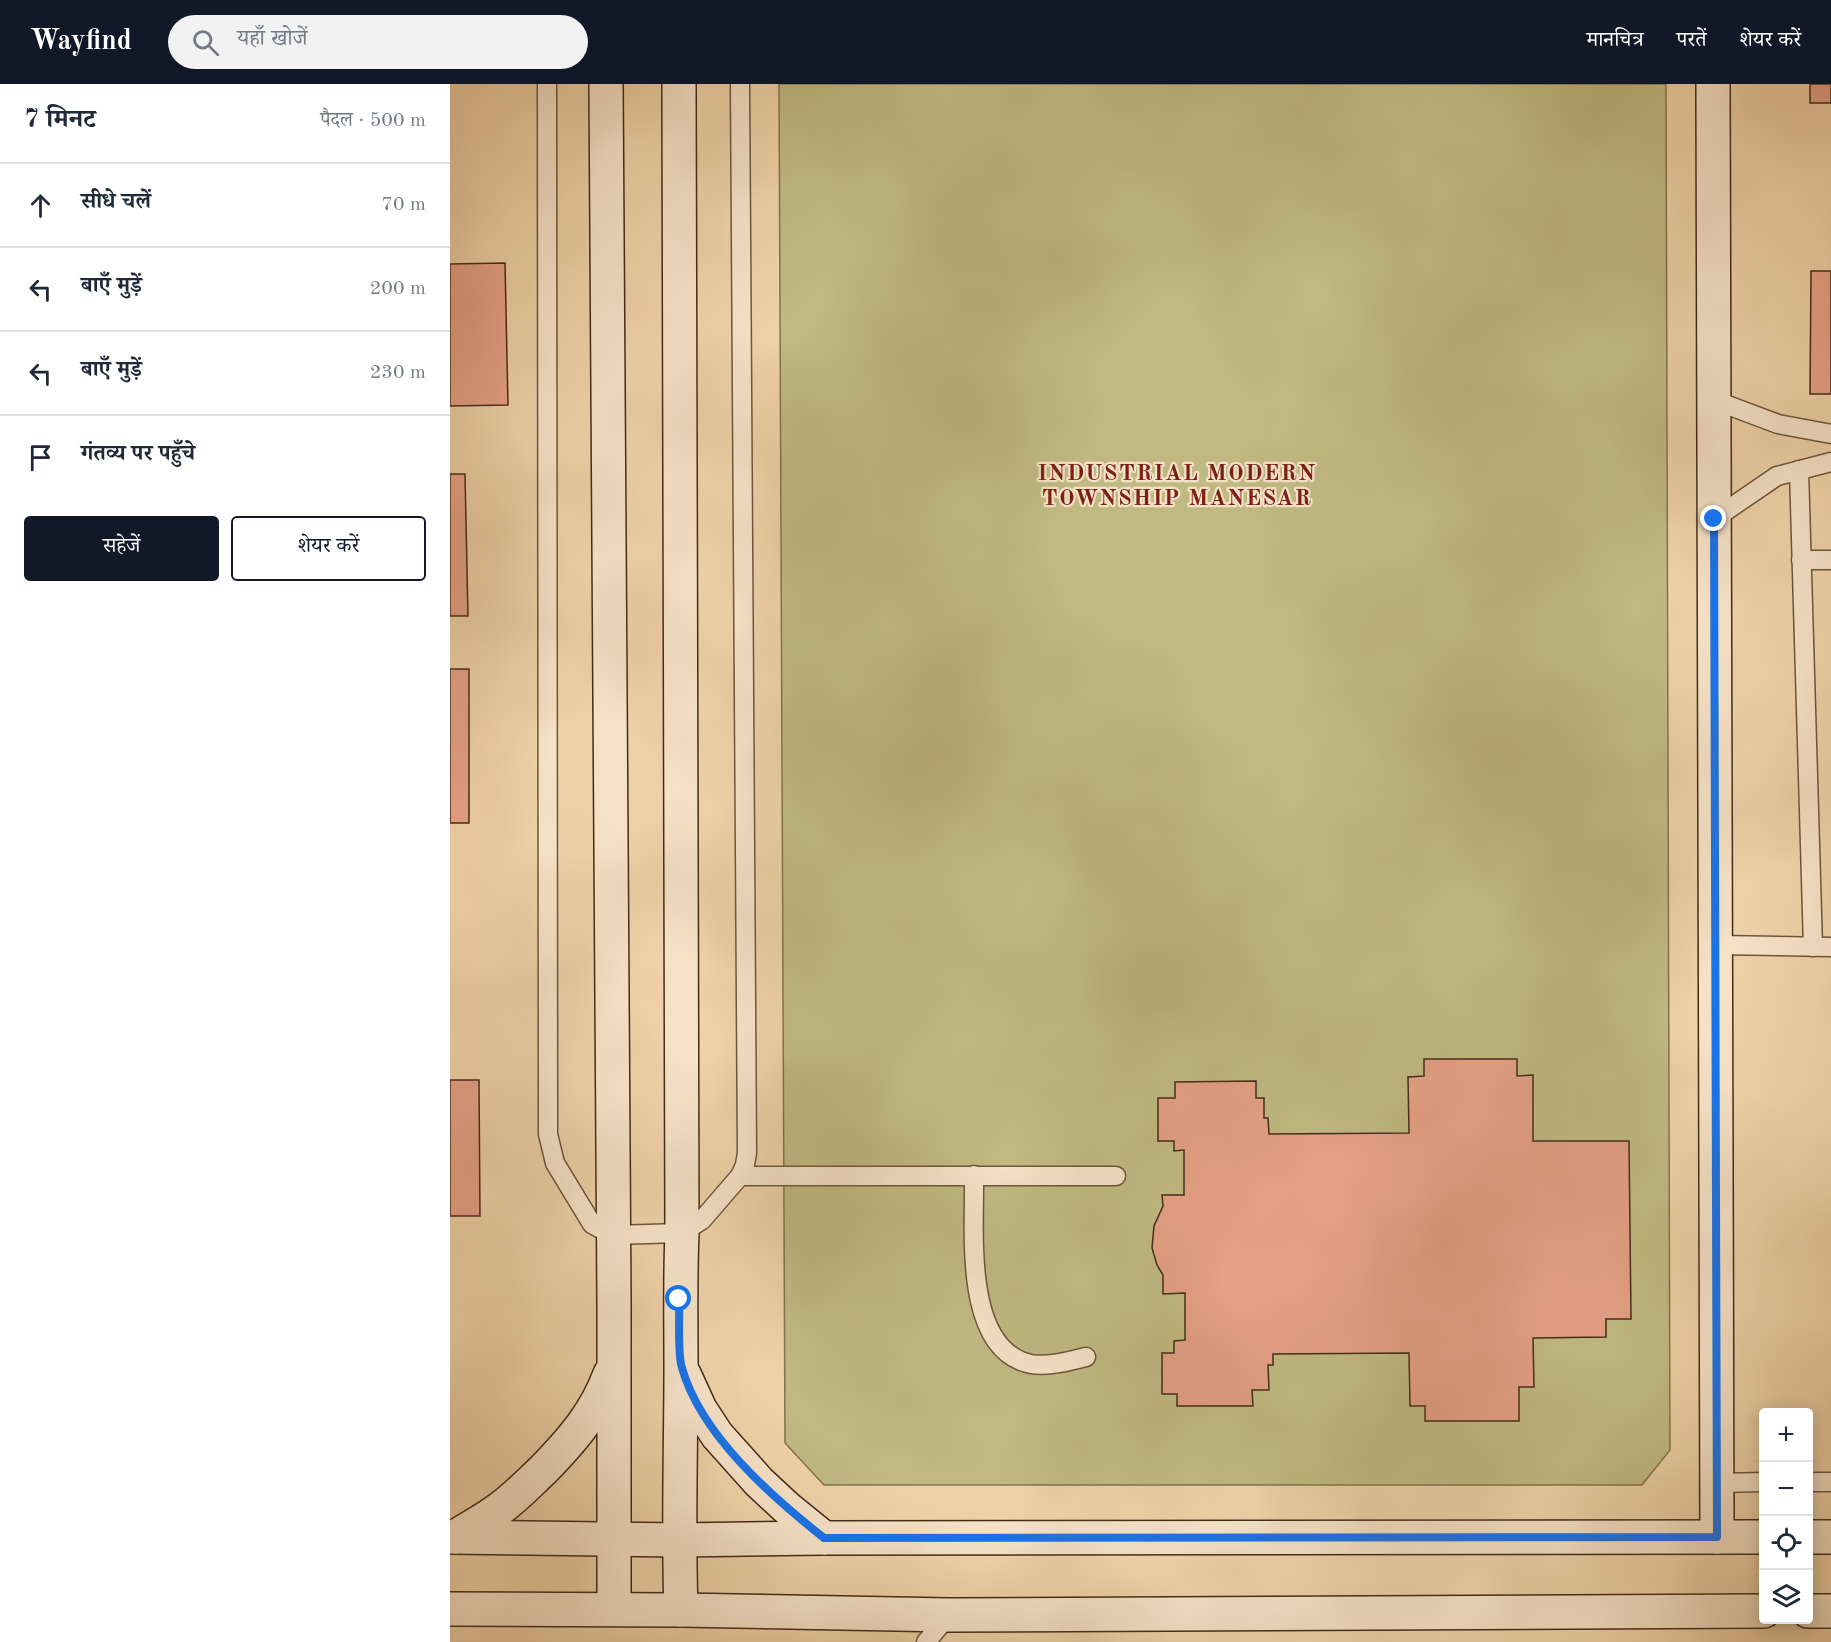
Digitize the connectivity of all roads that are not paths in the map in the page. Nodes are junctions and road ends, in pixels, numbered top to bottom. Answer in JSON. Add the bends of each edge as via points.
{"nodes":[{"id":1,"x":547,"y":84,"type":"edge"},
{"id":2,"x":606,"y":84,"type":"edge"},
{"id":3,"x":679,"y":84,"type":"edge"},
{"id":4,"x":740,"y":84,"type":"edge"},
{"id":5,"x":1713,"y":84,"type":"edge"},
{"id":6,"x":1714,"y":400,"type":"junction"},
{"id":7,"x":1831,"y":434,"type":"edge"},
{"id":8,"x":1831,"y":462,"type":"edge"},
{"id":9,"x":1799,"y":470,"type":"junction"},
{"id":10,"x":1714,"y":519,"type":"junction"},
{"id":11,"x":1801,"y":560,"type":"junction"},
{"id":12,"x":1831,"y":560,"type":"edge"},
{"id":13,"x":1716,"y":945,"type":"junction"},
{"id":14,"x":1822,"y":947,"type":"edge"},
{"id":15,"x":974,"y":1175,"type":"junction"},
{"id":16,"x":740,"y":1176,"type":"junction"},
{"id":17,"x":1116,"y":1176,"type":"dead end"},
{"id":18,"x":682,"y":1233,"type":"junction"},
{"id":19,"x":612,"y":1234,"type":"junction"},
{"id":20,"x":1086,"y":1357,"type":"dead end"},
{"id":21,"x":614,"y":1365,"type":"junction"},
{"id":22,"x":681,"y":1366,"type":"junction"},
{"id":23,"x":1759,"y":1482,"type":"edge"},
{"id":24,"x":1813,"y":1482,"type":"edge"},
{"id":25,"x":1831,"y":1482,"type":"edge"},
{"id":26,"x":1717,"y":1483,"type":"junction"},
{"id":27,"x":452,"y":1537,"type":"edge"},
{"id":28,"x":1717,"y":1537,"type":"junction"},
{"id":29,"x":1759,"y":1537,"type":"edge"},
{"id":30,"x":1813,"y":1537,"type":"edge"},
{"id":31,"x":1831,"y":1537,"type":"edge"},
{"id":32,"x":824,"y":1538,"type":"junction"},
{"id":33,"x":613,"y":1539,"type":"junction"},
{"id":34,"x":679,"y":1540,"type":"junction"},
{"id":35,"x":450,"y":1609,"type":"edge"},
{"id":36,"x":614,"y":1609,"type":"junction"},
{"id":37,"x":681,"y":1610,"type":"junction"},
{"id":38,"x":1759,"y":1611,"type":"edge"},
{"id":39,"x":1813,"y":1611,"type":"edge"},
{"id":40,"x":1831,"y":1611,"type":"edge"},
{"id":41,"x":949,"y":1615,"type":"junction"},
{"id":42,"x":926,"y":1642,"type":"edge"}],
"edges":[{"from":1,"to":19,"type":"lane","via":[[548,1134],[555,1163],[592,1224]]},
{"from":2,"to":19,"type":"street"},
{"from":3,"to":18,"type":"street"},
{"from":4,"to":16,"type":"lane","via":[[747,1153]]},
{"from":5,"to":6,"type":"street"},
{"from":6,"to":7,"type":"lane","via":[[1778,424]]},
{"from":6,"to":10,"type":"street"},
{"from":8,"to":9,"type":"lane"},
{"from":9,"to":10,"type":"lane","via":[[1777,476]]},
{"from":9,"to":11,"type":"lane"},
{"from":10,"to":13,"type":"street"},
{"from":11,"to":12,"type":"lane"},
{"from":11,"to":14,"type":"lane"},
{"from":13,"to":14,"type":"lane"},
{"from":13,"to":26,"type":"street"},
{"from":15,"to":16,"type":"lane"},
{"from":15,"to":17,"type":"lane"},
{"from":15,"to":20,"type":"lane","via":[[977,1290],[994,1341],[1011,1358],[1032,1364]]},
{"from":16,"to":18,"type":"lane","via":[[702,1220]]},
{"from":18,"to":19,"type":"lane"},
{"from":18,"to":22,"type":"street"},
{"from":19,"to":21,"type":"street"},
{"from":21,"to":27,"type":"street","via":[[591,1416],[569,1443],[500,1509]]},
{"from":21,"to":33,"type":"street"},
{"from":22,"to":32,"type":"street","via":[[700,1409],[717,1435],[787,1509]]},
{"from":22,"to":34,"type":"street"},
{"from":23,"to":26,"type":"lane"},
{"from":24,"to":25,"type":"lane"},
{"from":26,"to":28,"type":"street"},
{"from":27,"to":33,"type":"street"},
{"from":28,"to":29,"type":"street"},
{"from":28,"to":32,"type":"street"},
{"from":30,"to":31,"type":"street"},
{"from":32,"to":34,"type":"street"},
{"from":33,"to":34,"type":"street"},
{"from":33,"to":36,"type":"street"},
{"from":34,"to":37,"type":"street"},
{"from":35,"to":36,"type":"street"},
{"from":36,"to":37,"type":"street"},
{"from":37,"to":41,"type":"street"},
{"from":38,"to":41,"type":"street"},
{"from":39,"to":40,"type":"street"},
{"from":41,"to":42,"type":"lane"}]}
